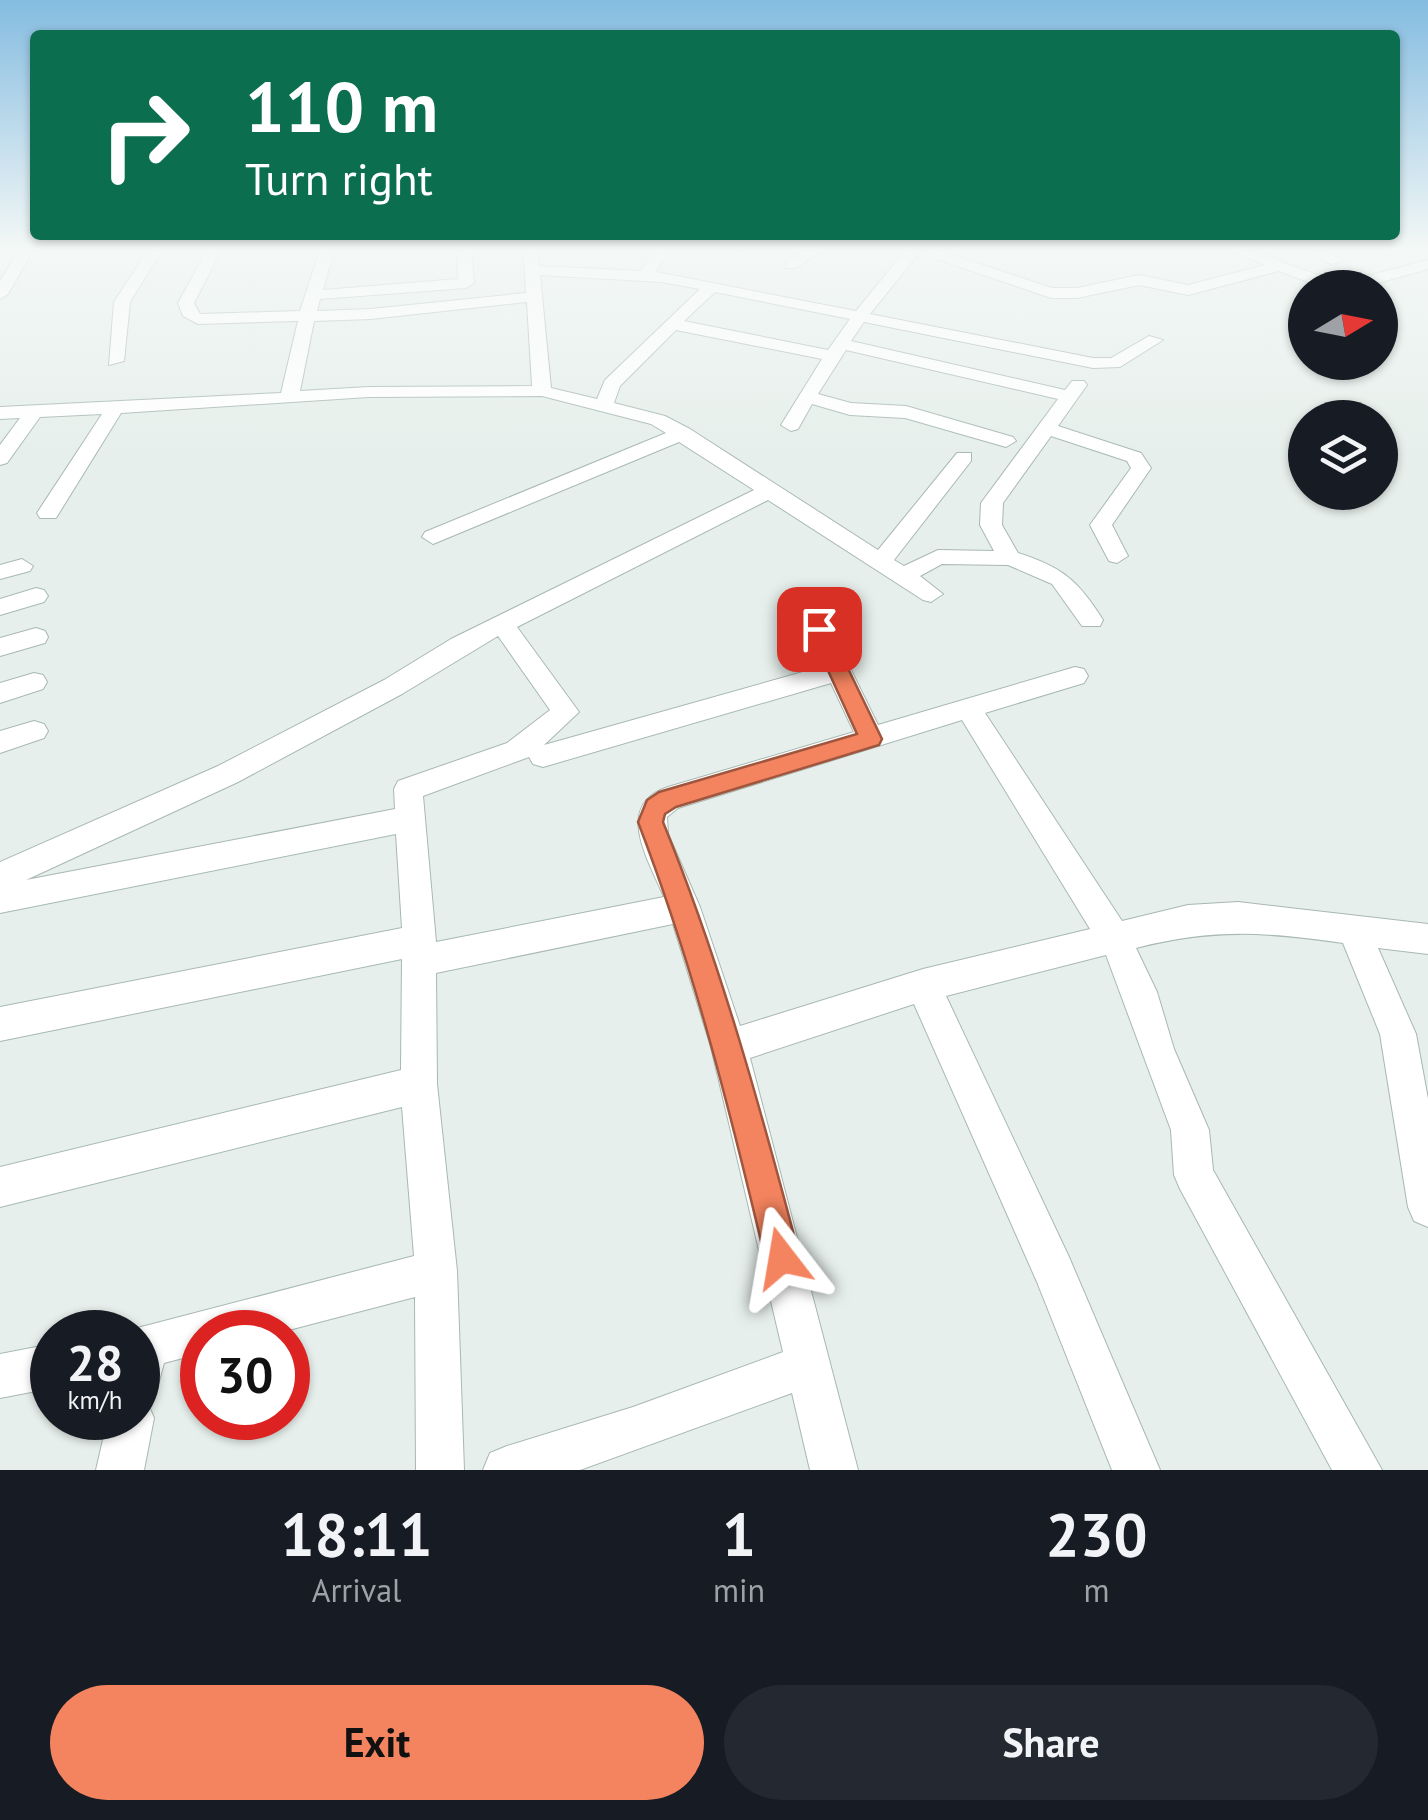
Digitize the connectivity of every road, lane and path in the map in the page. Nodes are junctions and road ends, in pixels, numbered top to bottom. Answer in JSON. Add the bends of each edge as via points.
{"nodes":[{"id":1,"x":121,"y":316,"type":"edge"},
{"id":2,"x":191,"y":316,"type":"edge"},
{"id":3,"x":307,"y":316,"type":"junction"},
{"id":4,"x":314,"y":316,"type":"edge"},
{"id":5,"x":534,"y":316,"type":"edge"},
{"id":6,"x":681,"y":316,"type":"edge"},
{"id":7,"x":863,"y":316,"type":"joint"},
{"id":8,"x":672,"y":324,"type":"junction"},
{"id":9,"x":1155,"y":340,"type":"dead end"},
{"id":10,"x":835,"y":350,"type":"junction"},
{"id":11,"x":116,"y":361,"type":"dead end"},
{"id":12,"x":1093,"y":363,"type":"junction"},
{"id":13,"x":542,"y":392,"type":"junction"},
{"id":14,"x":1071,"y":396,"type":"junction"},
{"id":15,"x":289,"y":398,"type":"junction"},
{"id":16,"x":807,"y":398,"type":"junction"},
{"id":17,"x":604,"y":406,"type":"junction"},
{"id":18,"x":115,"y":408,"type":"junction"},
{"id":19,"x":35,"y":411,"type":"junction"},
{"id":20,"x":0,"y":413,"type":"edge"},
{"id":21,"x":792,"y":425,"type":"dead end"},
{"id":22,"x":1048,"y":428,"type":"junction"},
{"id":23,"x":683,"y":433,"type":"junction"},
{"id":24,"x":1006,"y":440,"type":"dead end"},
{"id":25,"x":964,"y":457,"type":"dead end"},
{"id":26,"x":0,"y":459,"type":"edge"},
{"id":27,"x":767,"y":492,"type":"junction"},
{"id":28,"x":48,"y":513,"type":"dead end"},
{"id":29,"x":433,"y":537,"type":"dead end"},
{"id":30,"x":1117,"y":556,"type":"dead end"},
{"id":31,"x":1009,"y":558,"type":"junction"},
{"id":32,"x":881,"y":562,"type":"junction"},
{"id":33,"x":903,"y":576,"type":"junction"},
{"id":34,"x":932,"y":594,"type":"dead end"},
{"id":35,"x":36,"y":596,"type":"dead end"},
{"id":36,"x":0,"y":606,"type":"edge"},
{"id":37,"x":1091,"y":620,"type":"dead end"},
{"id":38,"x":502,"y":624,"type":"junction"},
{"id":39,"x":819,"y":629,"type":"dead end"},
{"id":40,"x":36,"y":637,"type":"dead end"},
{"id":41,"x":0,"y":647,"type":"edge"},
{"id":42,"x":839,"y":672,"type":"junction"},
{"id":43,"x":1076,"y":676,"type":"dead end"},
{"id":44,"x":34,"y":682,"type":"dead end"},
{"id":45,"x":0,"y":692,"type":"edge"},
{"id":46,"x":968,"y":710,"type":"junction"},
{"id":47,"x":34,"y":731,"type":"dead end"},
{"id":48,"x":870,"y":739,"type":"junction"},
{"id":49,"x":0,"y":742,"type":"edge"},
{"id":50,"x":542,"y":756,"type":"dead end"},
{"id":51,"x":407,"y":819,"type":"junction"},
{"id":52,"x":0,"y":877,"type":"edge"},
{"id":53,"x":0,"y":898,"type":"edge"},
{"id":54,"x":684,"y":907,"type":"junction"},
{"id":55,"x":1353,"y":928,"type":"junction"},
{"id":56,"x":1115,"y":939,"type":"junction"},
{"id":57,"x":1428,"y":939,"type":"edge"},
{"id":58,"x":419,"y":951,"type":"junction"},
{"id":59,"x":923,"y":985,"type":"junction"},
{"id":60,"x":0,"y":1024,"type":"edge"},
{"id":61,"x":730,"y":1047,"type":"junction"},
{"id":62,"x":419,"y":1084,"type":"junction"},
{"id":63,"x":0,"y":1186,"type":"edge"},
{"id":64,"x":1428,"y":1207,"type":"edge"},
{"id":65,"x":436,"y":1271,"type":"junction"},
{"id":66,"x":160,"y":1353,"type":"edge"},
{"id":67,"x":809,"y":1364,"type":"junction"},
{"id":68,"x":30,"y":1370,"type":"edge"},
{"id":69,"x":2,"y":1376,"type":"edge"},
{"id":70,"x":126,"y":1440,"type":"edge"},
{"id":71,"x":120,"y":1470,"type":"edge"},
{"id":72,"x":440,"y":1470,"type":"edge"},
{"id":73,"x":508,"y":1470,"type":"edge"},
{"id":74,"x":834,"y":1470,"type":"edge"},
{"id":75,"x":1136,"y":1470,"type":"edge"},
{"id":76,"x":1358,"y":1470,"type":"edge"}],
"edges":[{"from":1,"to":11,"type":"street"},
{"from":2,"to":3,"type":"street"},
{"from":3,"to":4,"type":"street"},
{"from":3,"to":15,"type":"street"},
{"from":5,"to":13,"type":"street"},
{"from":6,"to":8,"type":"street"},
{"from":7,"to":10,"type":"street"},
{"from":7,"to":12,"type":"street"},
{"from":8,"to":10,"type":"street"},
{"from":8,"to":17,"type":"street","via":[[611,384]]},
{"from":9,"to":12,"type":"street","via":[[1114,363]]},
{"from":10,"to":14,"type":"street"},
{"from":10,"to":16,"type":"street"},
{"from":12,"to":14,"type":"street"},
{"from":13,"to":15,"type":"street"},
{"from":13,"to":17,"type":"street"},
{"from":14,"to":22,"type":"street"},
{"from":15,"to":18,"type":"street"},
{"from":16,"to":21,"type":"street"},
{"from":16,"to":24,"type":"street","via":[[906,412]]},
{"from":17,"to":23,"type":"street"},
{"from":18,"to":19,"type":"street"},
{"from":18,"to":28,"type":"street"},
{"from":19,"to":20,"type":"street"},
{"from":19,"to":26,"type":"street"},
{"from":22,"to":30,"type":"street","via":[[1124,453],[1141,468],[1101,526]]},
{"from":22,"to":31,"type":"street","via":[[992,503],[991,525]]},
{"from":23,"to":27,"type":"street"},
{"from":23,"to":29,"type":"street"},
{"from":25,"to":32,"type":"street"},
{"from":27,"to":32,"type":"street"},
{"from":27,"to":38,"type":"street"},
{"from":31,"to":33,"type":"street","via":[[938,556]]},
{"from":31,"to":37,"type":"street","via":[[1060,579]]},
{"from":32,"to":33,"type":"street"},
{"from":33,"to":34,"type":"street"},
{"from":35,"to":36,"type":"street"},
{"from":38,"to":51,"type":"street","via":[[566,712],[518,751],[408,789]]},
{"from":38,"to":52,"type":"street","via":[[264,756]]},
{"from":39,"to":42,"type":"street"},
{"from":40,"to":41,"type":"street"},
{"from":42,"to":48,"type":"street"},
{"from":42,"to":50,"type":"street"},
{"from":43,"to":46,"type":"street"},
{"from":44,"to":45,"type":"street"},
{"from":46,"to":48,"type":"street"},
{"from":46,"to":56,"type":"street"},
{"from":47,"to":49,"type":"street"},
{"from":48,"to":54,"type":"street","via":[[655,808],[650,822]]},
{"from":51,"to":53,"type":"street"},
{"from":51,"to":58,"type":"street"},
{"from":54,"to":58,"type":"street"},
{"from":54,"to":61,"type":"street"},
{"from":55,"to":56,"type":"street","via":[[1238,917],[1188,920]]},
{"from":55,"to":57,"type":"street"},
{"from":55,"to":64,"type":"street","via":[[1398,1034]]},
{"from":56,"to":59,"type":"street"},
{"from":56,"to":76,"type":"street","via":[[1190,1130],[1194,1175]]},
{"from":58,"to":60,"type":"street"},
{"from":58,"to":62,"type":"street"},
{"from":59,"to":61,"type":"street"},
{"from":59,"to":75,"type":"street"},
{"from":61,"to":67,"type":"street"},
{"from":62,"to":63,"type":"street"},
{"from":62,"to":65,"type":"street"},
{"from":65,"to":66,"type":"street"},
{"from":65,"to":72,"type":"street"},
{"from":67,"to":73,"type":"street"},
{"from":67,"to":74,"type":"street"},
{"from":68,"to":69,"type":"street"},
{"from":70,"to":71,"type":"street"}]}
